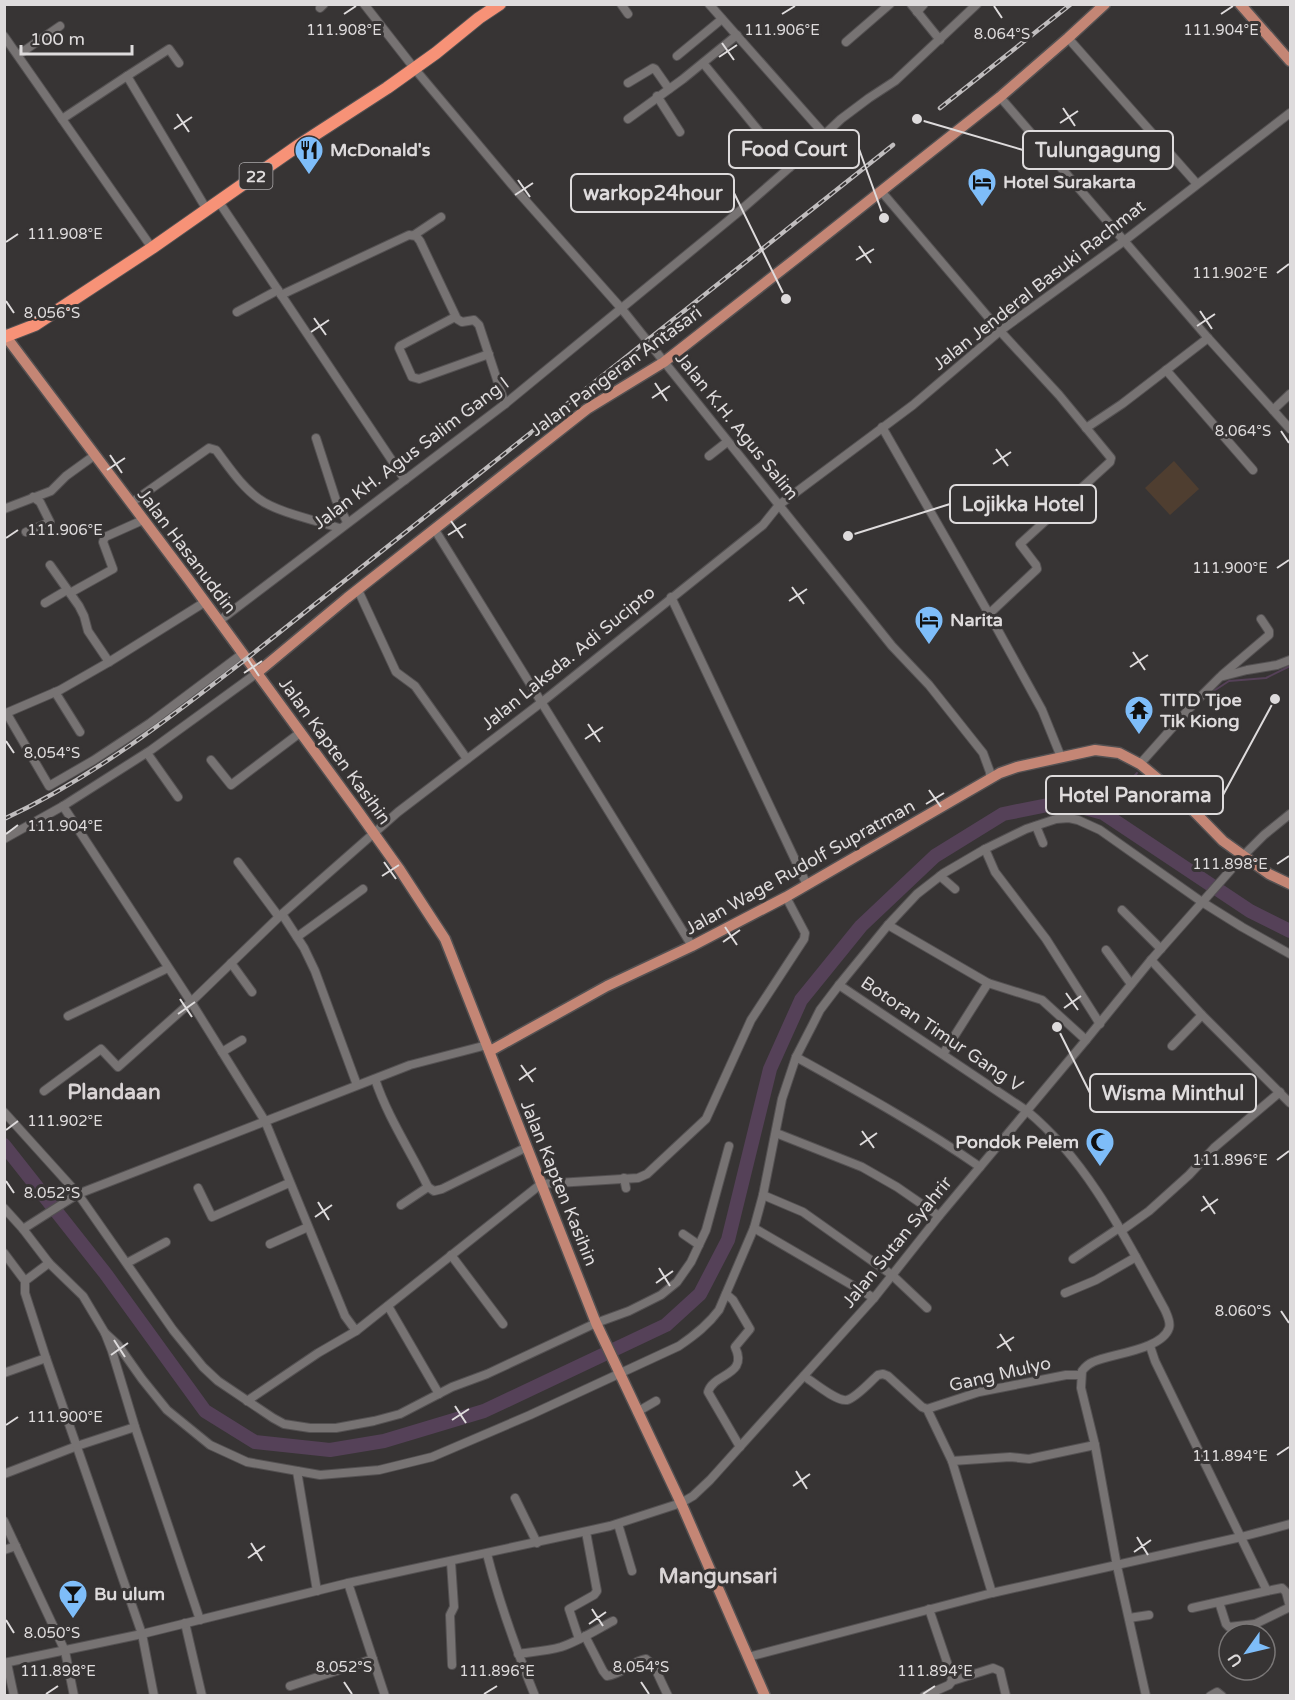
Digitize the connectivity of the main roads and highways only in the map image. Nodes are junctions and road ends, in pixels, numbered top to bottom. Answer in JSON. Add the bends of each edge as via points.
{"nodes":[{"id":1,"x":500,"y":4,"type":"edge"},
{"id":2,"x":1105,"y":4,"type":"edge"},
{"id":3,"x":1240,"y":4,"type":"edge"},
{"id":4,"x":1290,"y":61,"type":"edge"},
{"id":5,"x":5,"y":336,"type":"edge"},
{"id":6,"x":257,"y":673,"type":"junction"},
{"id":7,"x":1290,"y":884,"type":"edge"},
{"id":8,"x":488,"y":1048,"type":"junction"},
{"id":9,"x":765,"y":1695,"type":"edge"}],
"edges":[{"from":1,"to":5,"type":"highway","number":"22","via":[[436,53],[152,248],[35,325]]},
{"from":2,"to":6,"type":"main road","name":"Jalan Pangeran Antasari","via":[[1000,96],[881,191],[664,362],[587,409]]},
{"from":3,"to":4,"type":"main road"},
{"from":5,"to":6,"type":"main road","name":"Jalan Hasanuddin"},
{"from":6,"to":8,"type":"main road","name":"Jalan Kapten Kasihin","via":[[445,939]]},
{"from":7,"to":8,"type":"main road","name":"Jalan Wage Rudolf Supratman","via":[[1223,841],[1180,797],[1140,764],[1119,753],[1095,750],[1008,770],[786,897]]},
{"from":8,"to":9,"type":"main road","name":"Jalan Kapten Kasihin","via":[[597,1325]]}]}
